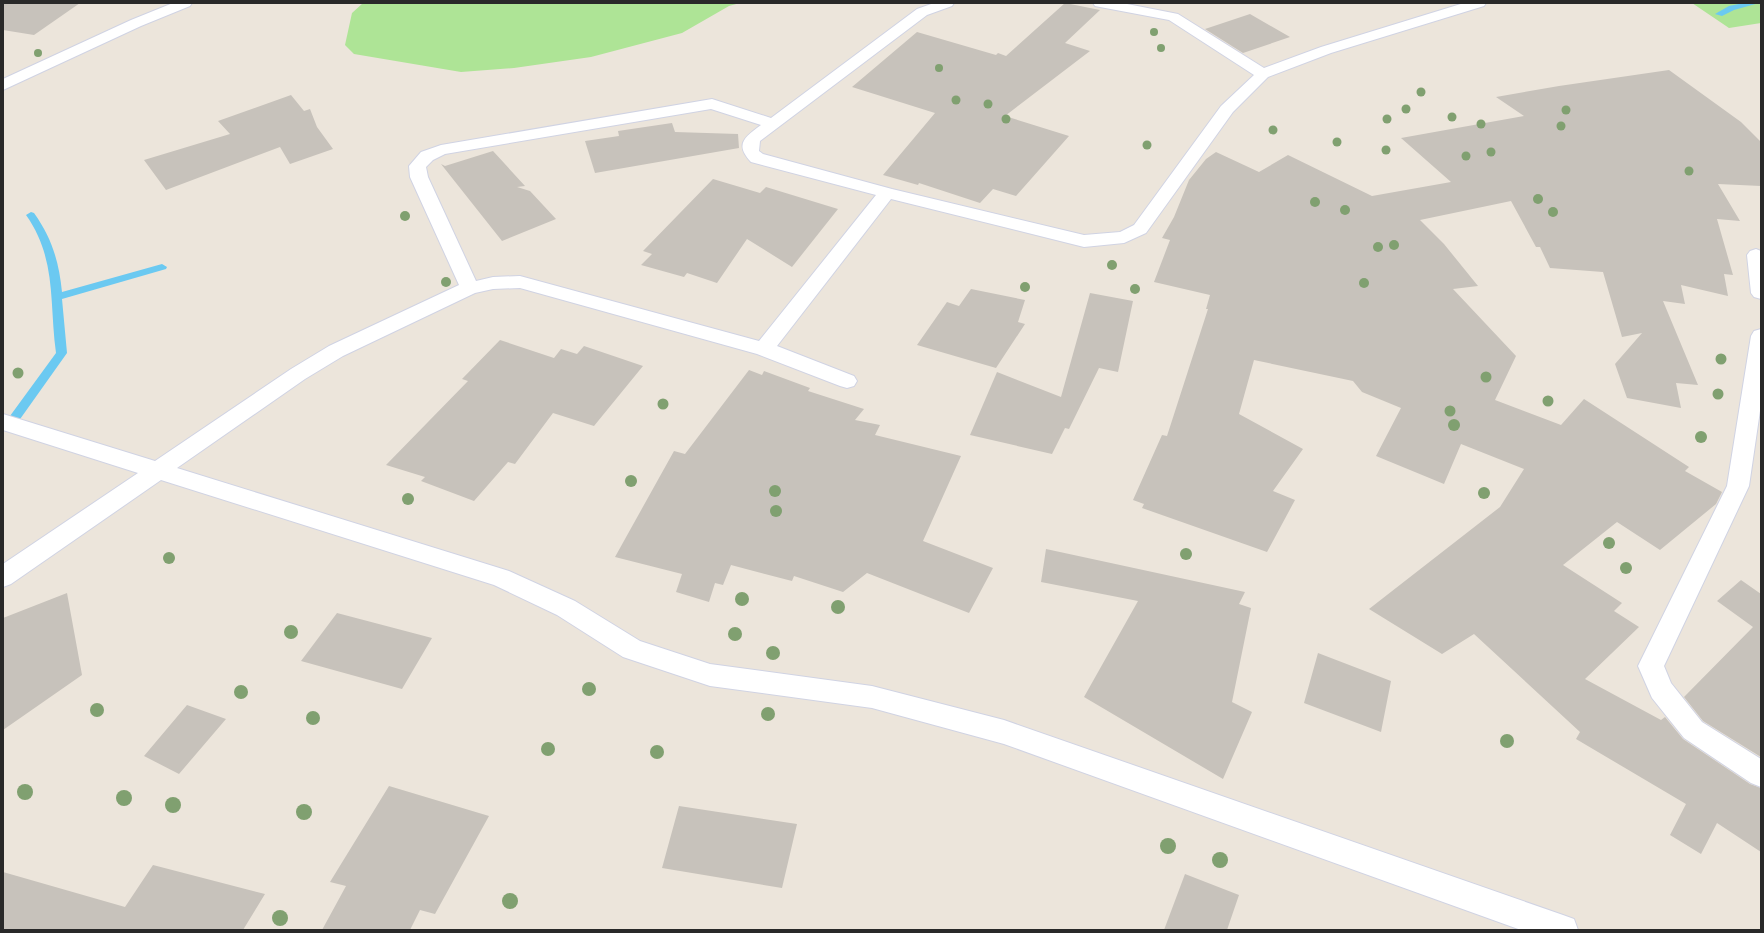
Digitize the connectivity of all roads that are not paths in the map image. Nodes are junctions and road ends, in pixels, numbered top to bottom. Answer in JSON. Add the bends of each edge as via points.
{"nodes":[{"id":1,"x":185,"y":3,"type":"edge"},
{"id":2,"x":947,"y":3,"type":"edge"},
{"id":3,"x":1100,"y":3,"type":"edge"},
{"id":4,"x":1479,"y":3,"type":"edge"},
{"id":5,"x":1263,"y":74,"type":"junction"},
{"id":6,"x":3,"y":85,"type":"edge"},
{"id":7,"x":774,"y":124,"type":"junction"},
{"id":8,"x":887,"y":193,"type":"junction"},
{"id":9,"x":1756,"y":255,"type":"dead end"},
{"id":10,"x":470,"y":288,"type":"junction"},
{"id":11,"x":1761,"y":293,"type":"edge"},
{"id":12,"x":1761,"y":336,"type":"edge"},
{"id":13,"x":764,"y":349,"type":"junction"},
{"id":14,"x":847,"y":381,"type":"dead end"},
{"id":15,"x":3,"y":422,"type":"edge"},
{"id":16,"x":158,"y":470,"type":"junction"},
{"id":17,"x":3,"y":576,"type":"edge"},
{"id":18,"x":1761,"y":774,"type":"edge"},
{"id":19,"x":1563,"y":930,"type":"edge"}],
"edges":[{"from":1,"to":6,"type":"street","via":[[136,22]]},
{"from":2,"to":7,"type":"street","via":[[922,12]]},
{"from":3,"to":5,"type":"street","via":[[1173,17]]},
{"from":4,"to":5,"type":"street","via":[[1326,50]]},
{"from":5,"to":8,"type":"street","via":[[1228,110],[1140,229],[1124,237],[1084,241]]},
{"from":7,"to":8,"type":"street","via":[[752,139],[751,152],[757,158]]},
{"from":7,"to":10,"type":"street","via":[[712,104],[441,150],[427,156],[418,166],[418,177]]},
{"from":8,"to":13,"type":"street"},
{"from":9,"to":11,"type":"street"},
{"from":10,"to":13,"type":"street","via":[[493,283],[520,282]]},
{"from":10,"to":16,"type":"street","via":[[336,352],[298,374]]},
{"from":12,"to":18,"type":"street","via":[[1738,486],[1651,666],[1661,690],[1693,730]]},
{"from":13,"to":14,"type":"street"},
{"from":15,"to":16,"type":"street"},
{"from":16,"to":17,"type":"street"},
{"from":16,"to":19,"type":"street","via":[[501,578],[566,608],[632,649],[703,673],[872,698],[1004,732]]}]}
